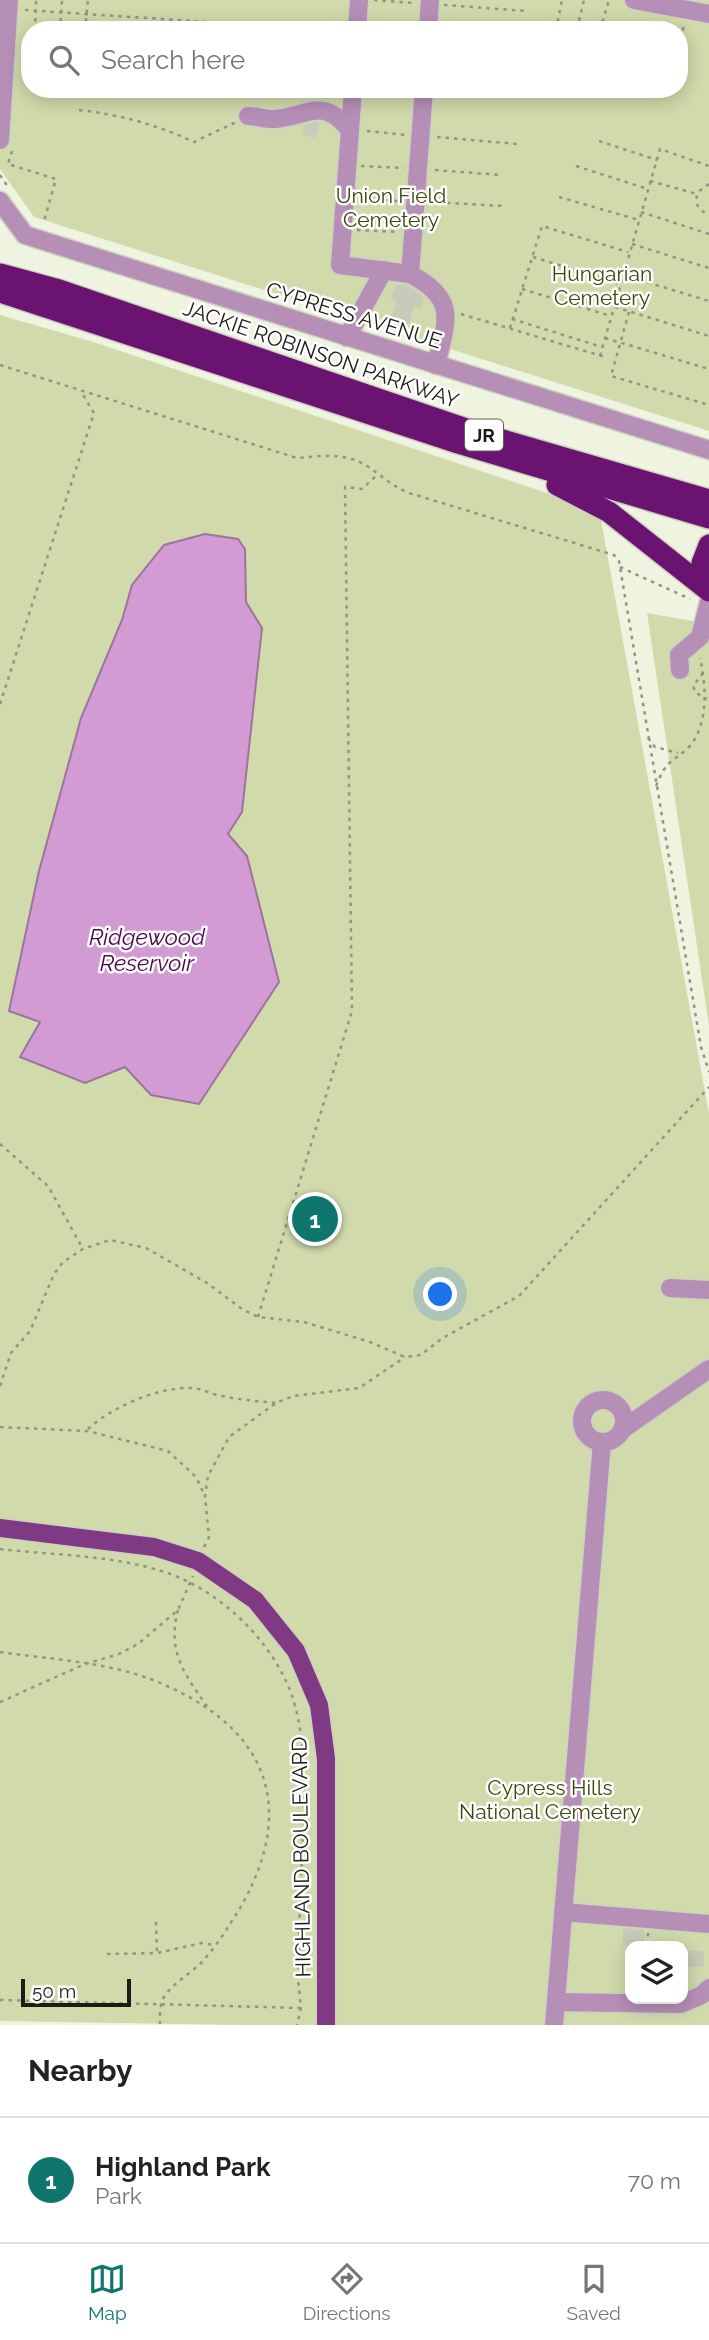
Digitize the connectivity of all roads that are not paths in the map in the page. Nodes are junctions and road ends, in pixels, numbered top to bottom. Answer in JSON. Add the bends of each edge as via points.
{"nodes":[{"id":1,"x":359,"y":0,"type":"edge"},
{"id":2,"x":430,"y":0,"type":"edge"},
{"id":3,"x":634,"y":0,"type":"edge"},
{"id":4,"x":8,"y":4,"type":"edge"},
{"id":5,"x":709,"y":15,"type":"edge"},
{"id":6,"x":358,"y":21,"type":"edge"},
{"id":7,"x":429,"y":21,"type":"edge"},
{"id":8,"x":352,"y":98,"type":"edge"},
{"id":9,"x":423,"y":98,"type":"edge"},
{"id":10,"x":248,"y":116,"type":"road end"},
{"id":11,"x":350,"y":130,"type":"junction"},
{"id":12,"x":6,"y":144,"type":"edge"},
{"id":13,"x":7,"y":197,"type":"edge"},
{"id":14,"x":0,"y":258,"type":"edge"},
{"id":15,"x":384,"y":270,"type":"junction"},
{"id":16,"x":0,"y":274,"type":"edge"},
{"id":17,"x":411,"y":274,"type":"junction"},
{"id":18,"x":0,"y":292,"type":"edge"},
{"id":19,"x":137,"y":317,"type":"junction"},
{"id":20,"x":347,"y":337,"type":"junction"},
{"id":21,"x":436,"y":365,"type":"junction"},
{"id":22,"x":458,"y":443,"type":"junction"},
{"id":23,"x":709,"y":450,"type":"edge"},
{"id":24,"x":709,"y":500,"type":"edge"},
{"id":25,"x":709,"y":518,"type":"edge"},
{"id":26,"x":709,"y":545,"type":"edge"},
{"id":27,"x":709,"y":582,"type":"edge"},
{"id":28,"x":705,"y":598,"type":"edge"},
{"id":29,"x":680,"y":670,"type":"dead end"},
{"id":30,"x":670,"y":1288,"type":"dead end"},
{"id":31,"x":709,"y":1290,"type":"edge"},
{"id":32,"x":709,"y":1369,"type":"edge"},
{"id":33,"x":623,"y":1429,"type":"junction"},
{"id":34,"x":602,"y":1442,"type":"junction"},
{"id":35,"x":0,"y":1528,"type":"edge"},
{"id":36,"x":564,"y":1912,"type":"junction"},
{"id":37,"x":709,"y":1924,"type":"edge"},
{"id":38,"x":709,"y":1988,"type":"edge"},
{"id":39,"x":556,"y":2002,"type":"junction"},
{"id":40,"x":326,"y":2025,"type":"edge"},
{"id":41,"x":554,"y":2025,"type":"edge"}],
"edges":[{"from":1,"to":6,"type":"street"},
{"from":2,"to":7,"type":"street"},
{"from":3,"to":5,"type":"street"},
{"from":4,"to":12,"type":"street"},
{"from":8,"to":11,"type":"street"},
{"from":9,"to":17,"type":"street"},
{"from":10,"to":11,"type":"street","via":[[274,120],[315,109],[329,111]]},
{"from":11,"to":15,"type":"street","via":[[340,265]]},
{"from":13,"to":20,"type":"street","name":"CYPRESS AVENUE","via":[[25,235]]},
{"from":14,"to":19,"type":"highway"},
{"from":15,"to":17,"type":"street"},
{"from":15,"to":20,"type":"street"},
{"from":16,"to":19,"type":"highway","name":"JACKIE ROBINSON PARKWAY","number":"JR"},
{"from":17,"to":21,"type":"street","via":[[430,284],[446,310]]},
{"from":18,"to":22,"type":"highway","name":"JACKIE ROBINSON PARKWAY","number":"JR"},
{"from":19,"to":24,"type":"highway","name":"JACKIE ROBINSON PARKWAY","number":"JR","via":[[475,432]]},
{"from":20,"to":21,"type":"street","name":"CYPRESS AVENUE"},
{"from":21,"to":23,"type":"street","name":"CYPRESS AVENUE"},
{"from":22,"to":25,"type":"highway","name":"JACKIE ROBINSON PARKWAY","number":"JR"},
{"from":22,"to":28,"type":"highway","via":[[596,503]]},
{"from":26,"to":27,"type":"highway","via":[[702,563]]},
{"from":28,"to":29,"type":"street","via":[[700,637],[679,655]]},
{"from":30,"to":31,"type":"street"},
{"from":32,"to":33,"type":"street"},
{"from":33,"to":34,"type":"street","via":[[615,1439]]},
{"from":33,"to":34,"type":"street","via":[[623,1415],[615,1404],[602,1401],[589,1406],[583,1425],[589,1437]]},
{"from":34,"to":36,"type":"street"},
{"from":35,"to":40,"type":"main road","name":"HIGHLAND BOULEVARD","via":[[154,1547],[198,1562],[255,1600],[296,1651],[319,1705],[326,1759]]},
{"from":36,"to":37,"type":"street"},
{"from":36,"to":39,"type":"street"},
{"from":38,"to":39,"type":"street","via":[[681,2004]]},
{"from":39,"to":41,"type":"street"}]}
